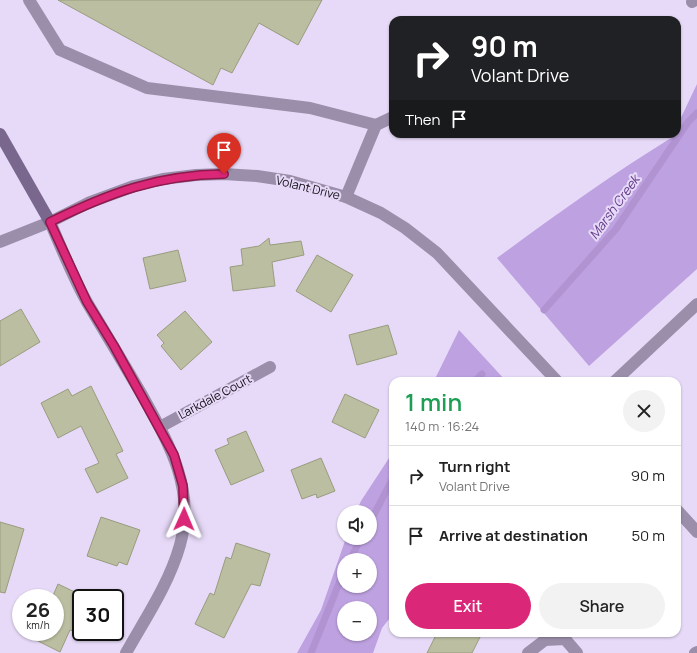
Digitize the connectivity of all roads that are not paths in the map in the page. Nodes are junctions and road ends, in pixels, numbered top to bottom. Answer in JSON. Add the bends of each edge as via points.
{"nodes":[{"id":1,"x":29,"y":0,"type":"edge"},
{"id":2,"x":389,"y":119,"type":"edge"},
{"id":3,"x":376,"y":125,"type":"junction"},
{"id":4,"x":0,"y":134,"type":"edge"},
{"id":5,"x":346,"y":197,"type":"junction"},
{"id":6,"x":50,"y":222,"type":"junction"},
{"id":7,"x":0,"y":242,"type":"edge"},
{"id":8,"x":697,"y":304,"type":"edge"},
{"id":9,"x":270,"y":367,"type":"dead end"},
{"id":10,"x":554,"y":377,"type":"edge"},
{"id":11,"x":619,"y":377,"type":"edge"},
{"id":12,"x":160,"y":427,"type":"junction"},
{"id":13,"x":681,"y":514,"type":"edge"},
{"id":14,"x":697,"y":532,"type":"edge"},
{"id":15,"x":126,"y":653,"type":"edge"},
{"id":16,"x":528,"y":653,"type":"edge"},
{"id":17,"x":577,"y":653,"type":"edge"}],
"edges":[{"from":1,"to":3,"type":"street","via":[[60,50],[147,88],[310,108]]},
{"from":2,"to":3,"type":"street"},
{"from":3,"to":5,"type":"street"},
{"from":4,"to":6,"type":"street"},
{"from":5,"to":6,"type":"street","name":"Volant Drive","via":[[290,181],[258,176],[196,175],[134,186],[88,203]]},
{"from":5,"to":10,"type":"street","name":"Volant Drive","via":[[381,213],[437,253]]},
{"from":6,"to":7,"type":"street","name":"Volant Drive"},
{"from":6,"to":12,"type":"street","via":[[87,302]]},
{"from":8,"to":11,"type":"street"},
{"from":9,"to":12,"type":"street","name":"Larkdale Court"},
{"from":12,"to":15,"type":"street","via":[[174,455],[183,486],[180,545],[164,586]]},
{"from":13,"to":14,"type":"street"},
{"from":16,"to":17,"type":"street","via":[[545,640],[565,640]]}]}
